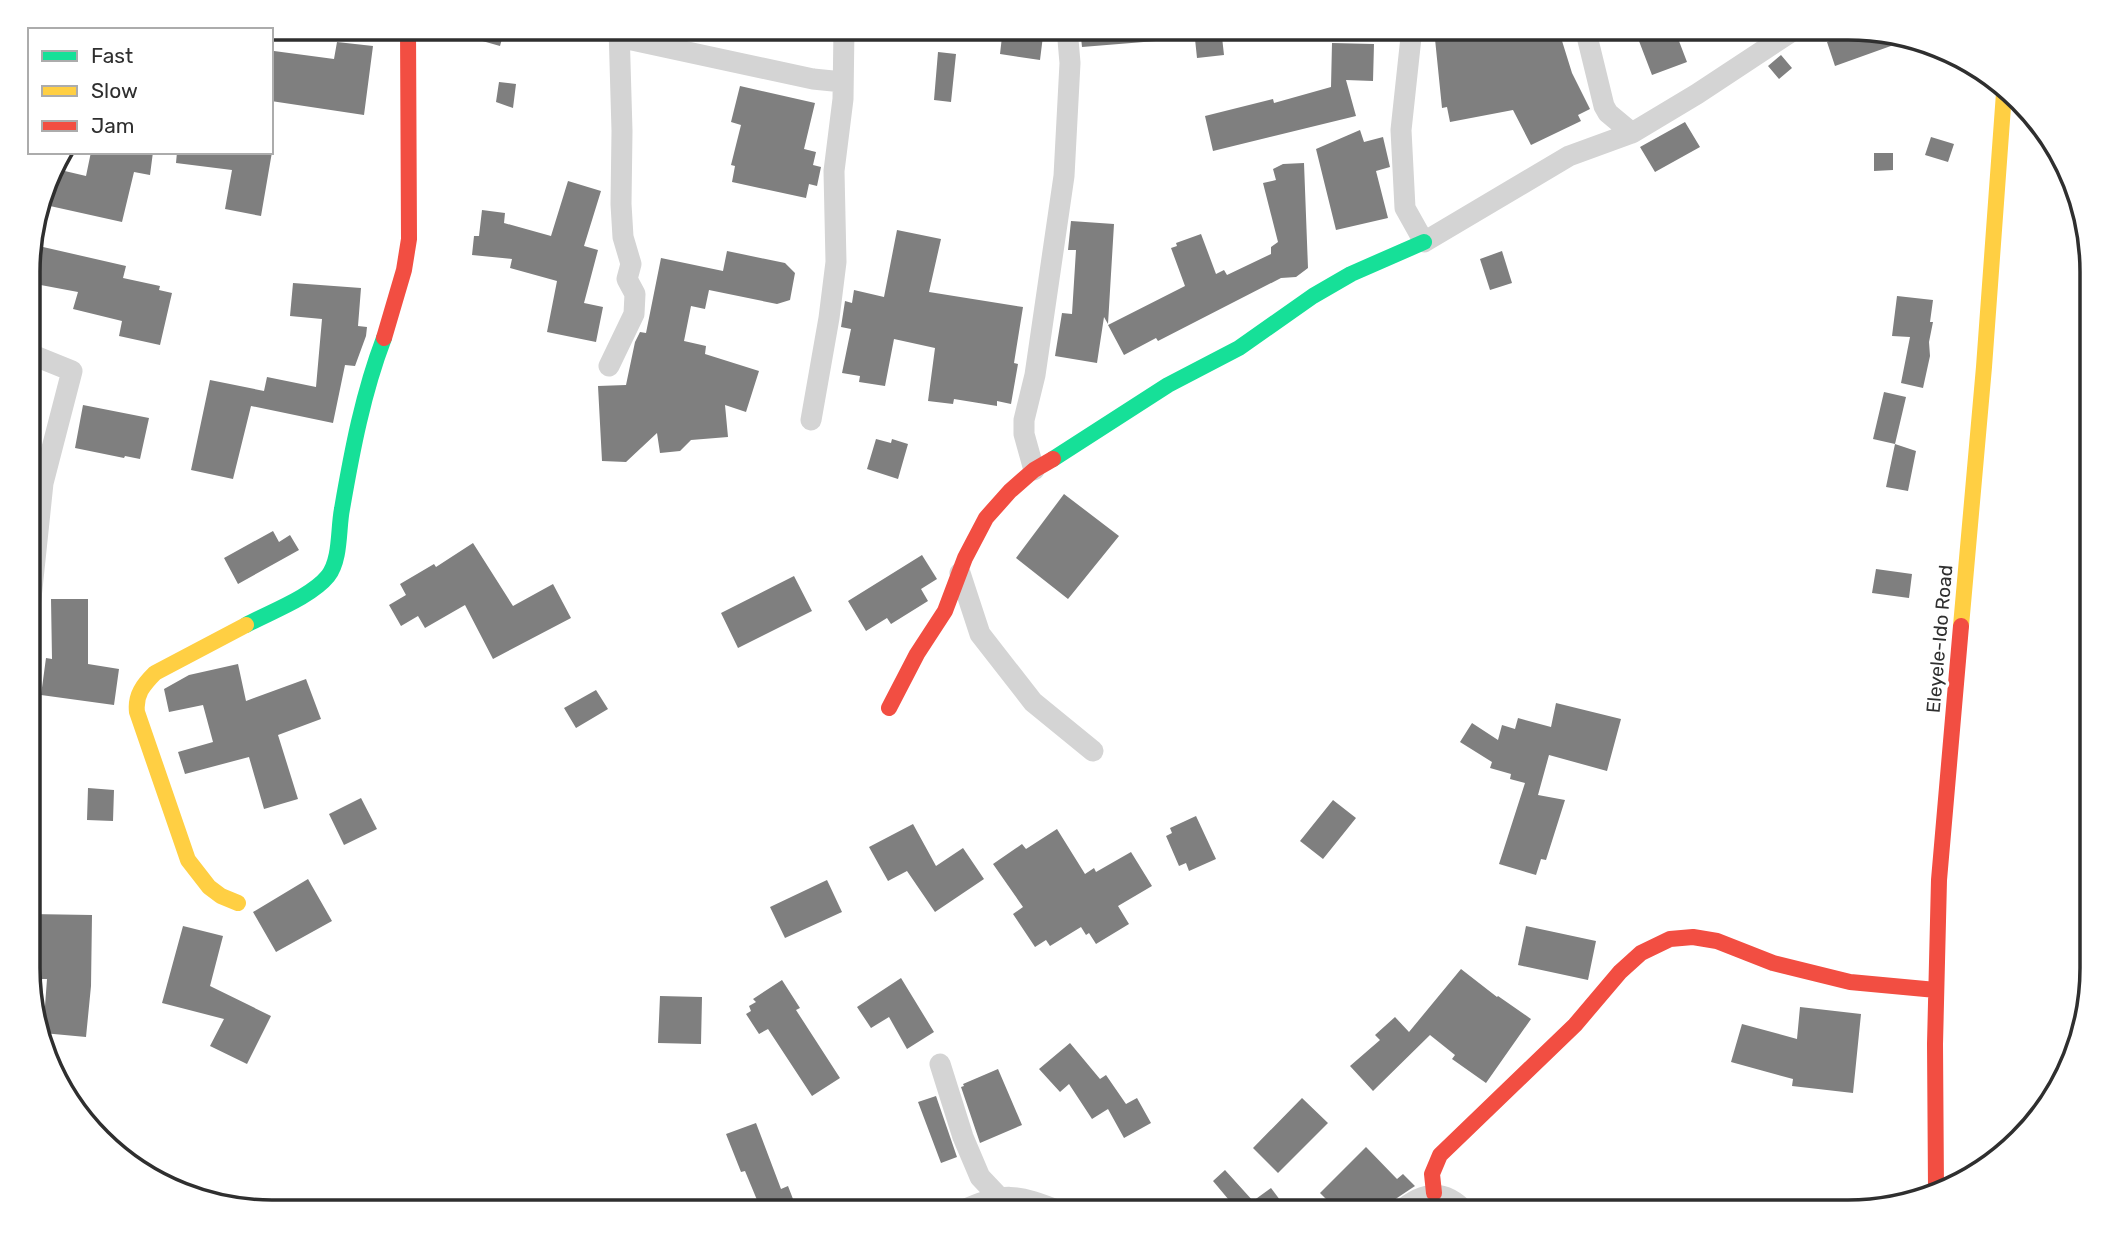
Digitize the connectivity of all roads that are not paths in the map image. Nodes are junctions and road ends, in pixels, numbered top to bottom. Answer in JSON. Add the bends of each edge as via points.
{"nodes":[{"id":1,"x":408,"y":40,"type":"edge"},
{"id":2,"x":619,"y":40,"type":"edge"},
{"id":3,"x":652,"y":40,"type":"edge"},
{"id":4,"x":844,"y":40,"type":"edge"},
{"id":5,"x":1067,"y":40,"type":"edge"},
{"id":6,"x":1411,"y":40,"type":"edge"},
{"id":7,"x":1588,"y":40,"type":"edge"},
{"id":8,"x":1779,"y":40,"type":"edge"},
{"id":9,"x":843,"y":82,"type":"junction"},
{"id":10,"x":2003,"y":100,"type":"edge"},
{"id":11,"x":1632,"y":133,"type":"junction"},
{"id":12,"x":1424,"y":242,"type":"junction"},
{"id":13,"x":40,"y":358,"type":"edge"},
{"id":14,"x":609,"y":366,"type":"dead end"},
{"id":15,"x":811,"y":420,"type":"dead end"},
{"id":16,"x":1034,"y":470,"type":"junction"},
{"id":17,"x":40,"y":512,"type":"edge"},
{"id":18,"x":960,"y":573,"type":"junction"},
{"id":19,"x":889,"y":708,"type":"dead end"},
{"id":20,"x":1093,"y":751,"type":"dead end"},
{"id":21,"x":238,"y":903,"type":"dead end"},
{"id":22,"x":1936,"y":990,"type":"junction"},
{"id":23,"x":940,"y":1064,"type":"dead end"},
{"id":24,"x":1936,"y":1182,"type":"edge"},
{"id":25,"x":1434,"y":1193,"type":"junction"},
{"id":26,"x":998,"y":1196,"type":"junction"},
{"id":27,"x":1418,"y":1199,"type":"edge"},
{"id":28,"x":1451,"y":1199,"type":"edge"},
{"id":29,"x":989,"y":1200,"type":"edge"},
{"id":30,"x":1021,"y":1200,"type":"edge"}],
"edges":[{"from":1,"to":21,"type":"street","via":[[410,239],[389,325],[369,377],[335,561],[329,575],[312,590],[155,673],[145,682],[136,703],[188,860],[217,895]]},
{"from":2,"to":14,"type":"street","via":[[623,237],[631,264],[627,279],[635,294],[634,314]]},
{"from":3,"to":9,"type":"street","via":[[813,79]]},
{"from":4,"to":9,"type":"street"},
{"from":5,"to":16,"type":"street","via":[[1065,176],[1039,352],[1024,420]]},
{"from":6,"to":12,"type":"street","via":[[1401,130],[1405,208]]},
{"from":7,"to":11,"type":"street","via":[[1604,106]]},
{"from":8,"to":11,"type":"street"},
{"from":9,"to":15,"type":"street","via":[[834,171],[836,262]]},
{"from":10,"to":22,"type":"street","name":"Eleyele-Ido Road","via":[[1939,880]]},
{"from":11,"to":12,"type":"street","via":[[1569,156]]},
{"from":12,"to":16,"type":"street","via":[[1313,296],[1239,348],[1168,385]]},
{"from":13,"to":17,"type":"street","via":[[72,371]]},
{"from":16,"to":18,"type":"street","via":[[986,518]]},
{"from":18,"to":19,"type":"street","via":[[945,611]]},
{"from":18,"to":20,"type":"street","via":[[979,634],[1033,702]]},
{"from":22,"to":24,"type":"street","name":"Eleyele-Ido Road"},
{"from":22,"to":25,"type":"street","via":[[1850,982],[1773,963],[1717,941],[1671,939],[1641,953],[1620,972],[1575,1025],[1440,1154],[1432,1174]]},
{"from":23,"to":26,"type":"street","via":[[980,1177]]},
{"from":25,"to":27,"type":"street"},
{"from":25,"to":28,"type":"street"},
{"from":26,"to":29,"type":"street"},
{"from":26,"to":30,"type":"street"}]}
